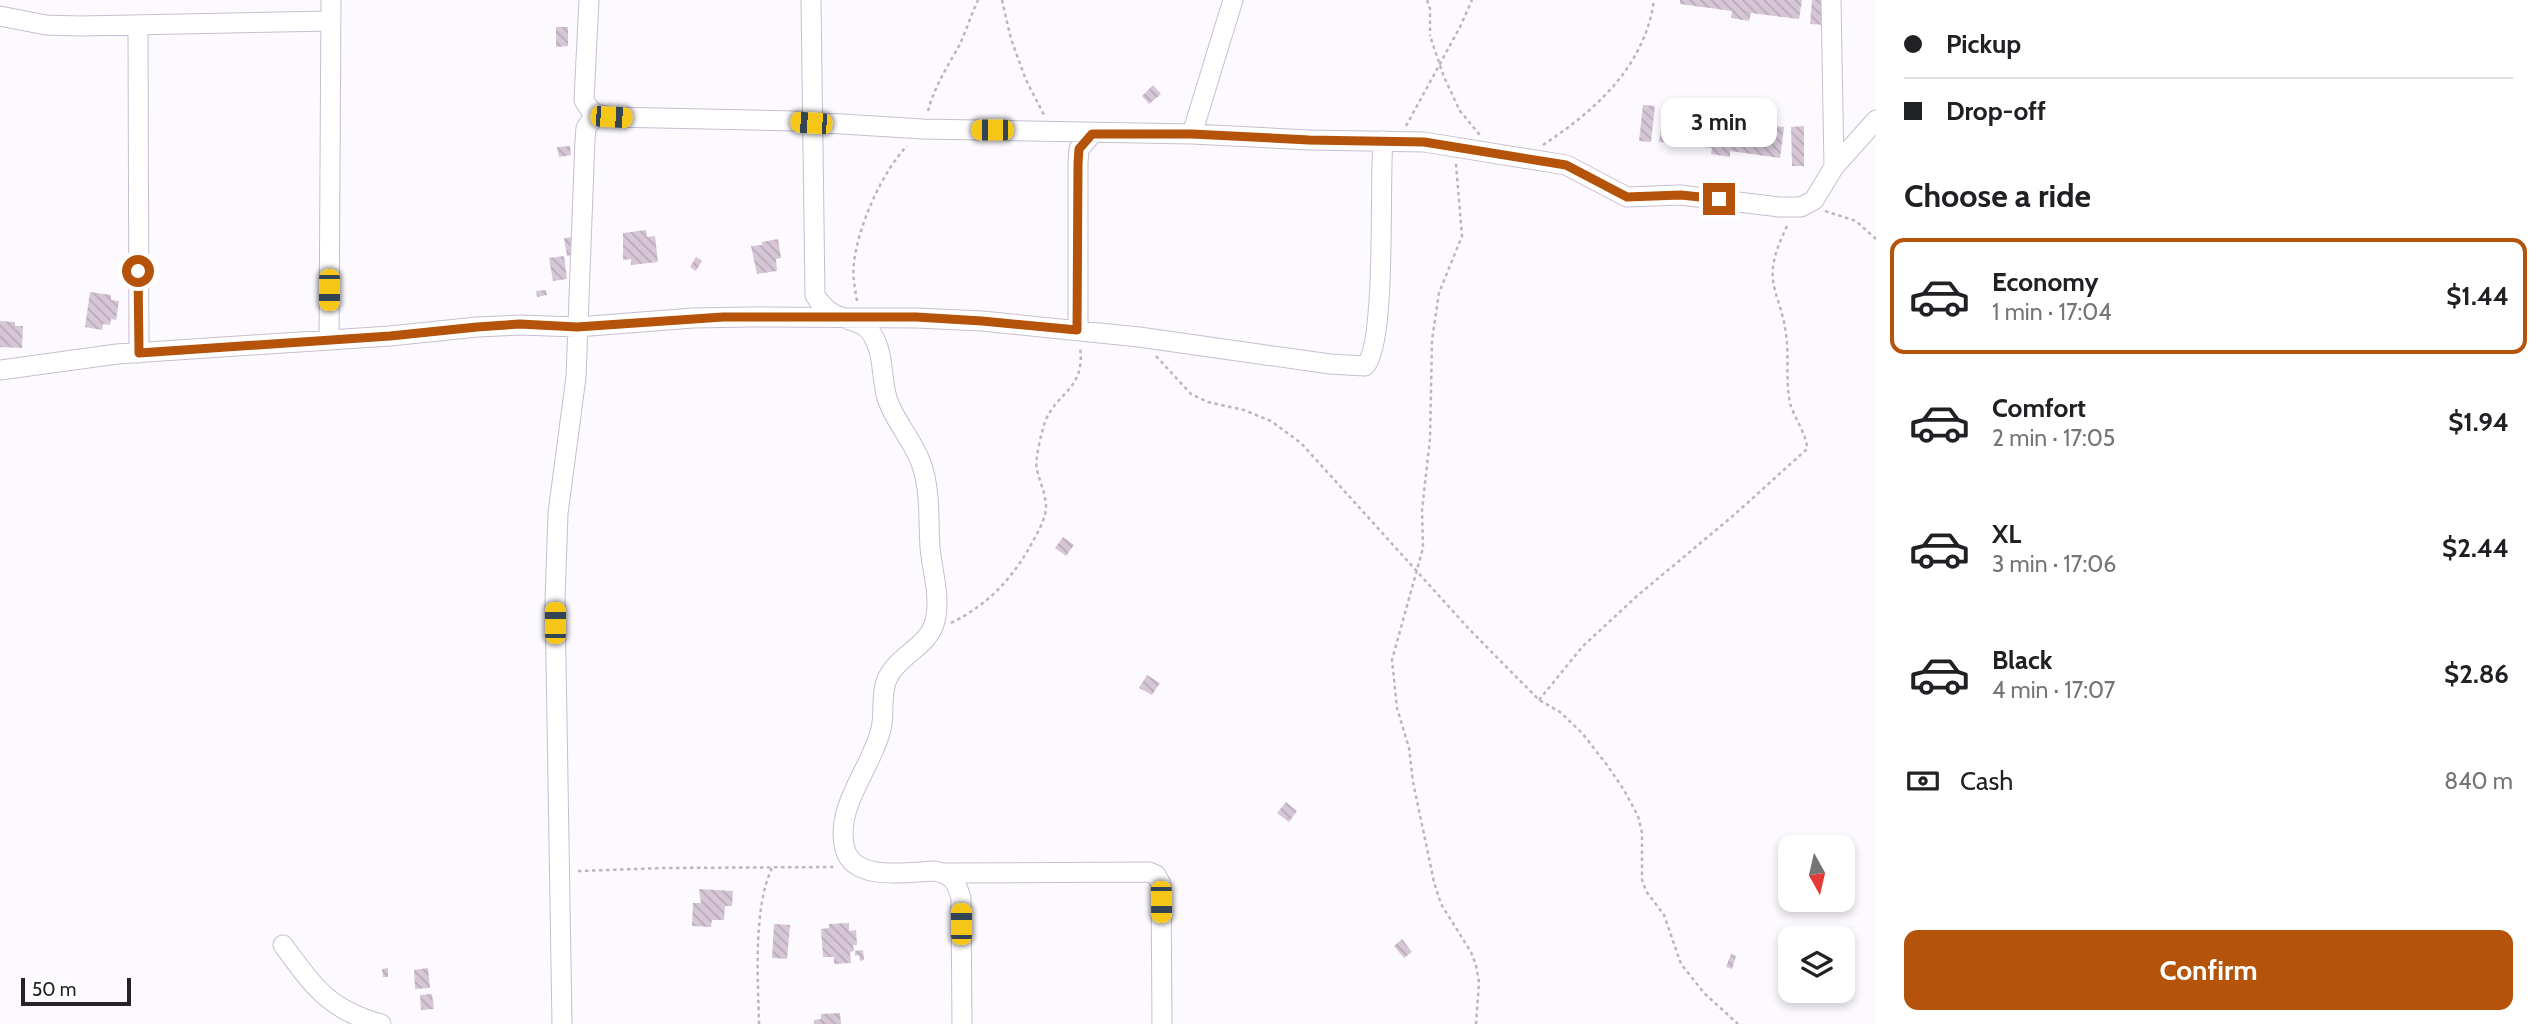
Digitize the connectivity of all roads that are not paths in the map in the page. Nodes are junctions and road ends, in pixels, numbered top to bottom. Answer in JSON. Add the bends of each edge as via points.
{"nodes":[{"id":1,"x":331,"y":0,"type":"edge"},
{"id":2,"x":589,"y":0,"type":"edge"},
{"id":3,"x":811,"y":0,"type":"edge"},
{"id":4,"x":1233,"y":0,"type":"edge"},
{"id":5,"x":1831,"y":0,"type":"edge"},
{"id":6,"x":0,"y":16,"type":"edge"},
{"id":7,"x":331,"y":21,"type":"junction"},
{"id":8,"x":138,"y":25,"type":"junction"},
{"id":9,"x":595,"y":115,"type":"junction"},
{"id":10,"x":1876,"y":120,"type":"edge"},
{"id":11,"x":811,"y":123,"type":"junction"},
{"id":12,"x":1092,"y":134,"type":"junction"},
{"id":13,"x":1192,"y":134,"type":"junction"},
{"id":14,"x":1383,"y":141,"type":"junction"},
{"id":15,"x":1834,"y":167,"type":"junction"},
{"id":16,"x":834,"y":317,"type":"junction"},
{"id":17,"x":577,"y":327,"type":"junction"},
{"id":18,"x":1077,"y":330,"type":"junction"},
{"id":19,"x":329,"y":340,"type":"junction"},
{"id":20,"x":139,"y":353,"type":"junction"},
{"id":21,"x":0,"y":370,"type":"edge"},
{"id":22,"x":943,"y":873,"type":"junction"},
{"id":23,"x":283,"y":945,"type":"dead end"},
{"id":24,"x":382,"y":1024,"type":"edge"},
{"id":25,"x":562,"y":1024,"type":"edge"},
{"id":26,"x":962,"y":1024,"type":"edge"},
{"id":27,"x":1162,"y":1024,"type":"edge"}],
"edges":[{"from":1,"to":7,"type":"street"},
{"from":2,"to":9,"type":"street","via":[[584,100]]},
{"from":3,"to":11,"type":"street"},
{"from":4,"to":13,"type":"street"},
{"from":5,"to":15,"type":"street"},
{"from":6,"to":8,"type":"street","via":[[46,25]]},
{"from":7,"to":8,"type":"street"},
{"from":7,"to":19,"type":"street"},
{"from":8,"to":20,"type":"street"},
{"from":9,"to":11,"type":"street"},
{"from":9,"to":17,"type":"street","via":[[584,141]]},
{"from":10,"to":15,"type":"street"},
{"from":11,"to":12,"type":"street"},
{"from":11,"to":16,"type":"street","via":[[815,295]]},
{"from":12,"to":13,"type":"street"},
{"from":12,"to":18,"type":"street","via":[[1079,149]]},
{"from":13,"to":14,"type":"street"},
{"from":14,"to":15,"type":"street","via":[[1424,142],[1566,165],[1627,197],[1681,195],[1798,207],[1814,200]]},
{"from":14,"to":18,"type":"street","via":[[1377,314],[1367,365]]},
{"from":16,"to":17,"type":"street","via":[[723,317]]},
{"from":16,"to":18,"type":"street","via":[[982,321]]},
{"from":16,"to":22,"type":"street","via":[[857,322],[873,335],[888,401],[925,474],[936,606],[929,633],[888,678],[881,728],[849,806],[844,845],[854,866],[865,871]]},
{"from":17,"to":19,"type":"street","via":[[520,324]]},
{"from":17,"to":25,"type":"street","via":[[576,377],[558,513],[555,668]]},
{"from":19,"to":20,"type":"street"},
{"from":20,"to":21,"type":"street"},
{"from":22,"to":26,"type":"street","via":[[956,882],[961,898]]},
{"from":22,"to":27,"type":"street","via":[[1156,875],[1161,884]]},
{"from":23,"to":24,"type":"street","via":[[311,984],[331,1002],[358,1018]]}]}
